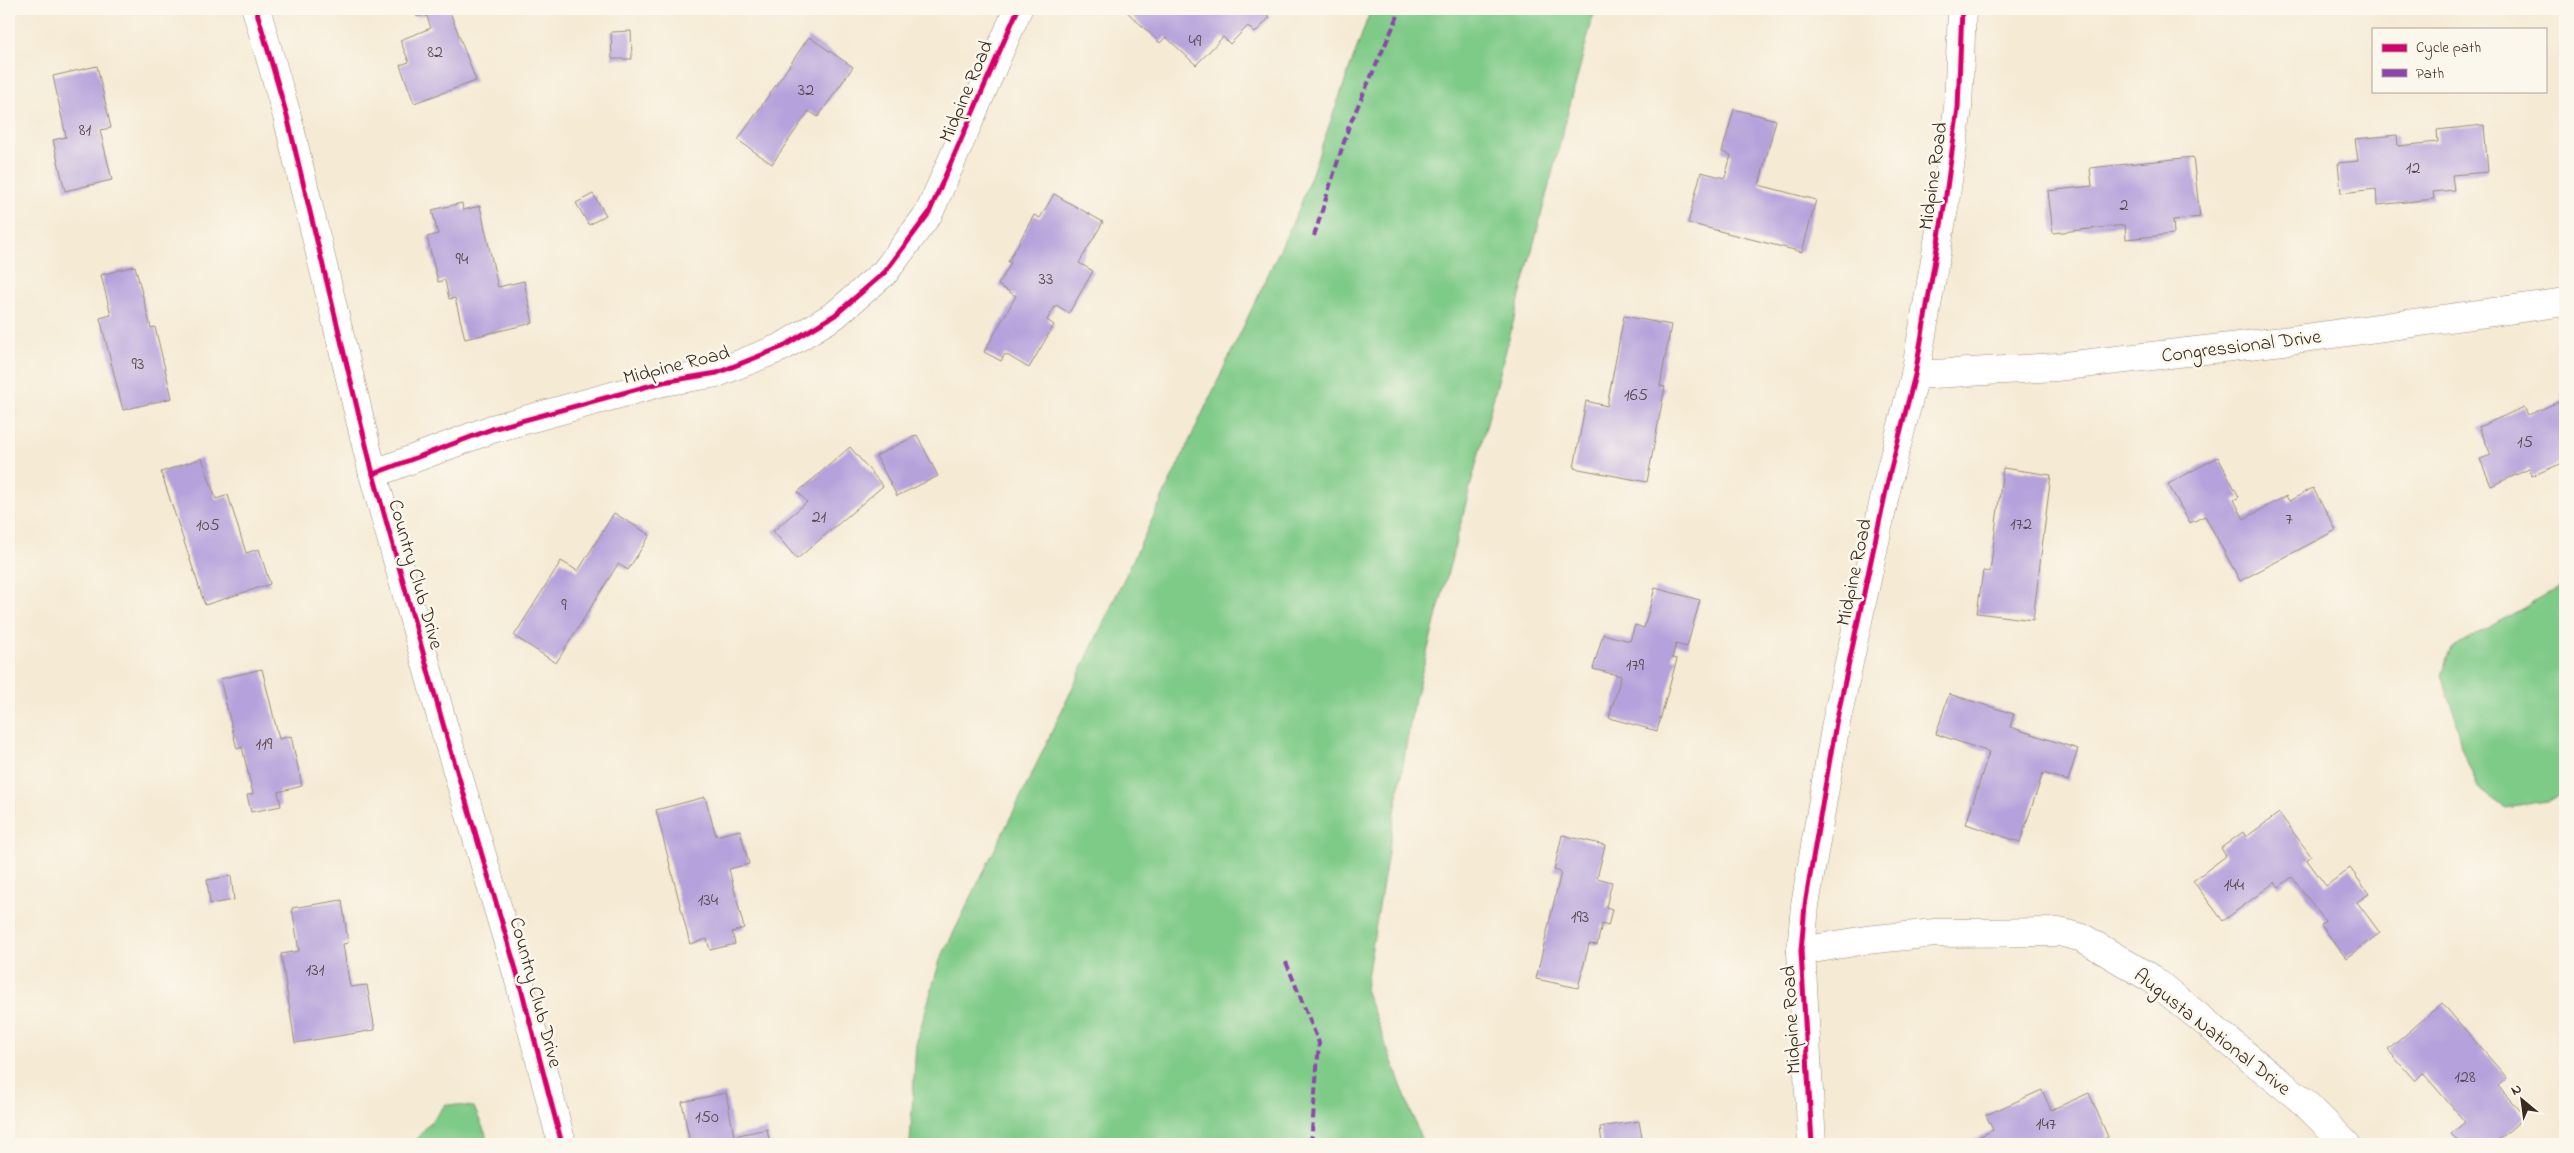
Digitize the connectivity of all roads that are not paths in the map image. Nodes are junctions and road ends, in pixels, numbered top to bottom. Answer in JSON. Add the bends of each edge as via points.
{"nodes":[{"id":1,"x":256,"y":9,"type":"edge"},
{"id":2,"x":1018,"y":9,"type":"edge"},
{"id":3,"x":1962,"y":9,"type":"edge"},
{"id":4,"x":2565,"y":302,"type":"edge"},
{"id":5,"x":1915,"y":375,"type":"junction"},
{"id":6,"x":373,"y":474,"type":"junction"},
{"id":7,"x":1801,"y":951,"type":"junction"},
{"id":8,"x":562,"y":1144,"type":"edge"},
{"id":9,"x":1812,"y":1144,"type":"edge"},
{"id":10,"x":2346,"y":1144,"type":"edge"}],
"edges":[{"from":1,"to":6,"type":"street","name":"Country Club Drive","via":[[287,116]]},
{"from":2,"to":6,"type":"street","name":"Midpine Road","via":[[930,213],[885,272],[835,315],[782,347],[716,373],[663,382],[492,429]]},
{"from":3,"to":5,"type":"street","name":"Midpine Road","via":[[1958,108]]},
{"from":4,"to":5,"type":"street","name":"Congressional Drive","via":[[2284,341],[2056,367]]},
{"from":5,"to":7,"type":"street","name":"Midpine Road","via":[[1890,472],[1836,723],[1805,905]]},
{"from":6,"to":8,"type":"street","name":"Country Club Drive","via":[[442,724],[517,973]]},
{"from":7,"to":9,"type":"street","name":"Midpine Road"},
{"from":7,"to":10,"type":"street","name":"Augusta National Drive","via":[[1935,933],[2060,932],[2083,938],[2152,979],[2304,1102]]}]}
